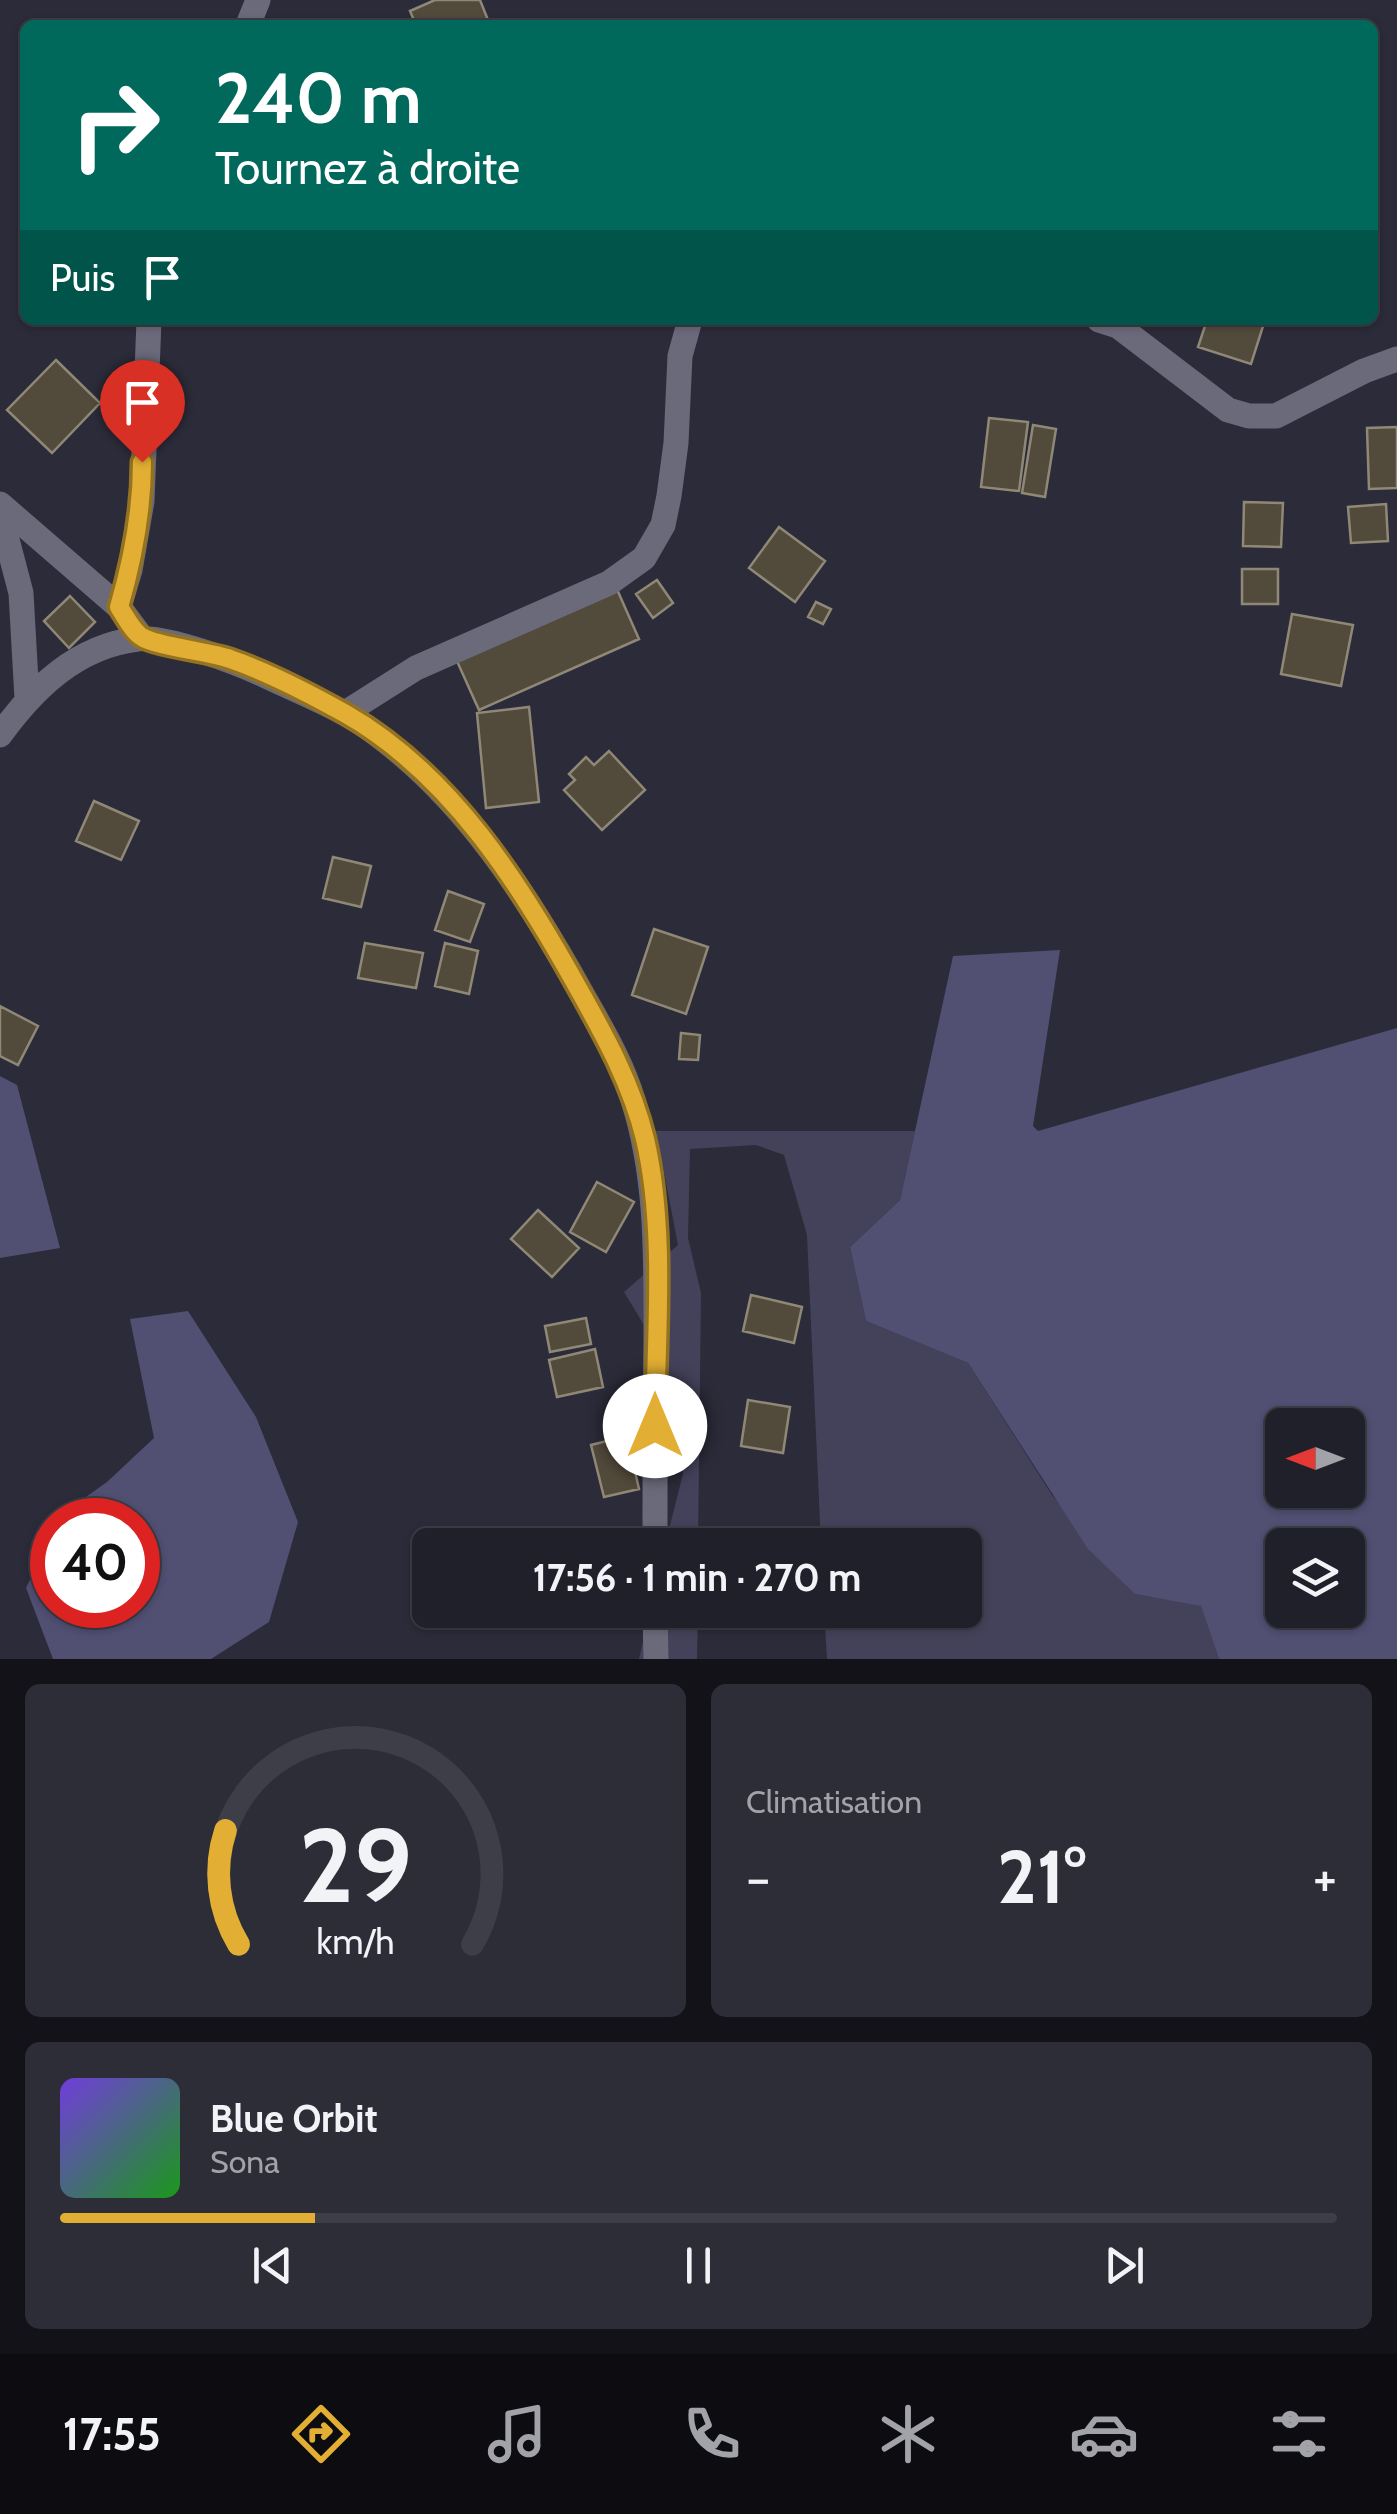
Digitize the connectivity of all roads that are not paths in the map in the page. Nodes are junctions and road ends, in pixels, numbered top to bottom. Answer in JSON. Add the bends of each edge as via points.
{"nodes":[{"id":1,"x":149,"y":325,"type":"edge"},
{"id":2,"x":689,"y":325,"type":"edge"},
{"id":3,"x":1115,"y":325,"type":"edge"},
{"id":4,"x":1397,"y":359,"type":"edge"},
{"id":5,"x":0,"y":504,"type":"edge"},
{"id":6,"x":0,"y":513,"type":"edge"},
{"id":7,"x":119,"y":607,"type":"junction"},
{"id":8,"x":142,"y":638,"type":"junction"},
{"id":9,"x":26,"y":699,"type":"junction"},
{"id":10,"x":345,"y":713,"type":"junction"},
{"id":11,"x":0,"y":735,"type":"edge"},
{"id":12,"x":655,"y":1528,"type":"edge"},
{"id":13,"x":655,"y":1628,"type":"edge"},
{"id":14,"x":656,"y":1659,"type":"edge"}],
"edges":[{"from":1,"to":7,"type":"street","via":[[142,501]]},
{"from":2,"to":10,"type":"street","via":[[680,356],[669,496],[663,525],[644,558],[609,583],[416,668]]},
{"from":3,"to":4,"type":"street","via":[[1228,410],[1249,416],[1276,416]]},
{"from":5,"to":7,"type":"street"},
{"from":6,"to":9,"type":"street","via":[[21,593]]},
{"from":7,"to":8,"type":"street"},
{"from":8,"to":9,"type":"street","via":[[103,646],[60,669]]},
{"from":8,"to":10,"type":"street","via":[[230,659]]},
{"from":9,"to":11,"type":"street"},
{"from":10,"to":12,"type":"street","via":[[422,772],[499,860],[554,945],[632,1095],[654,1201]]},
{"from":13,"to":14,"type":"street"}]}
